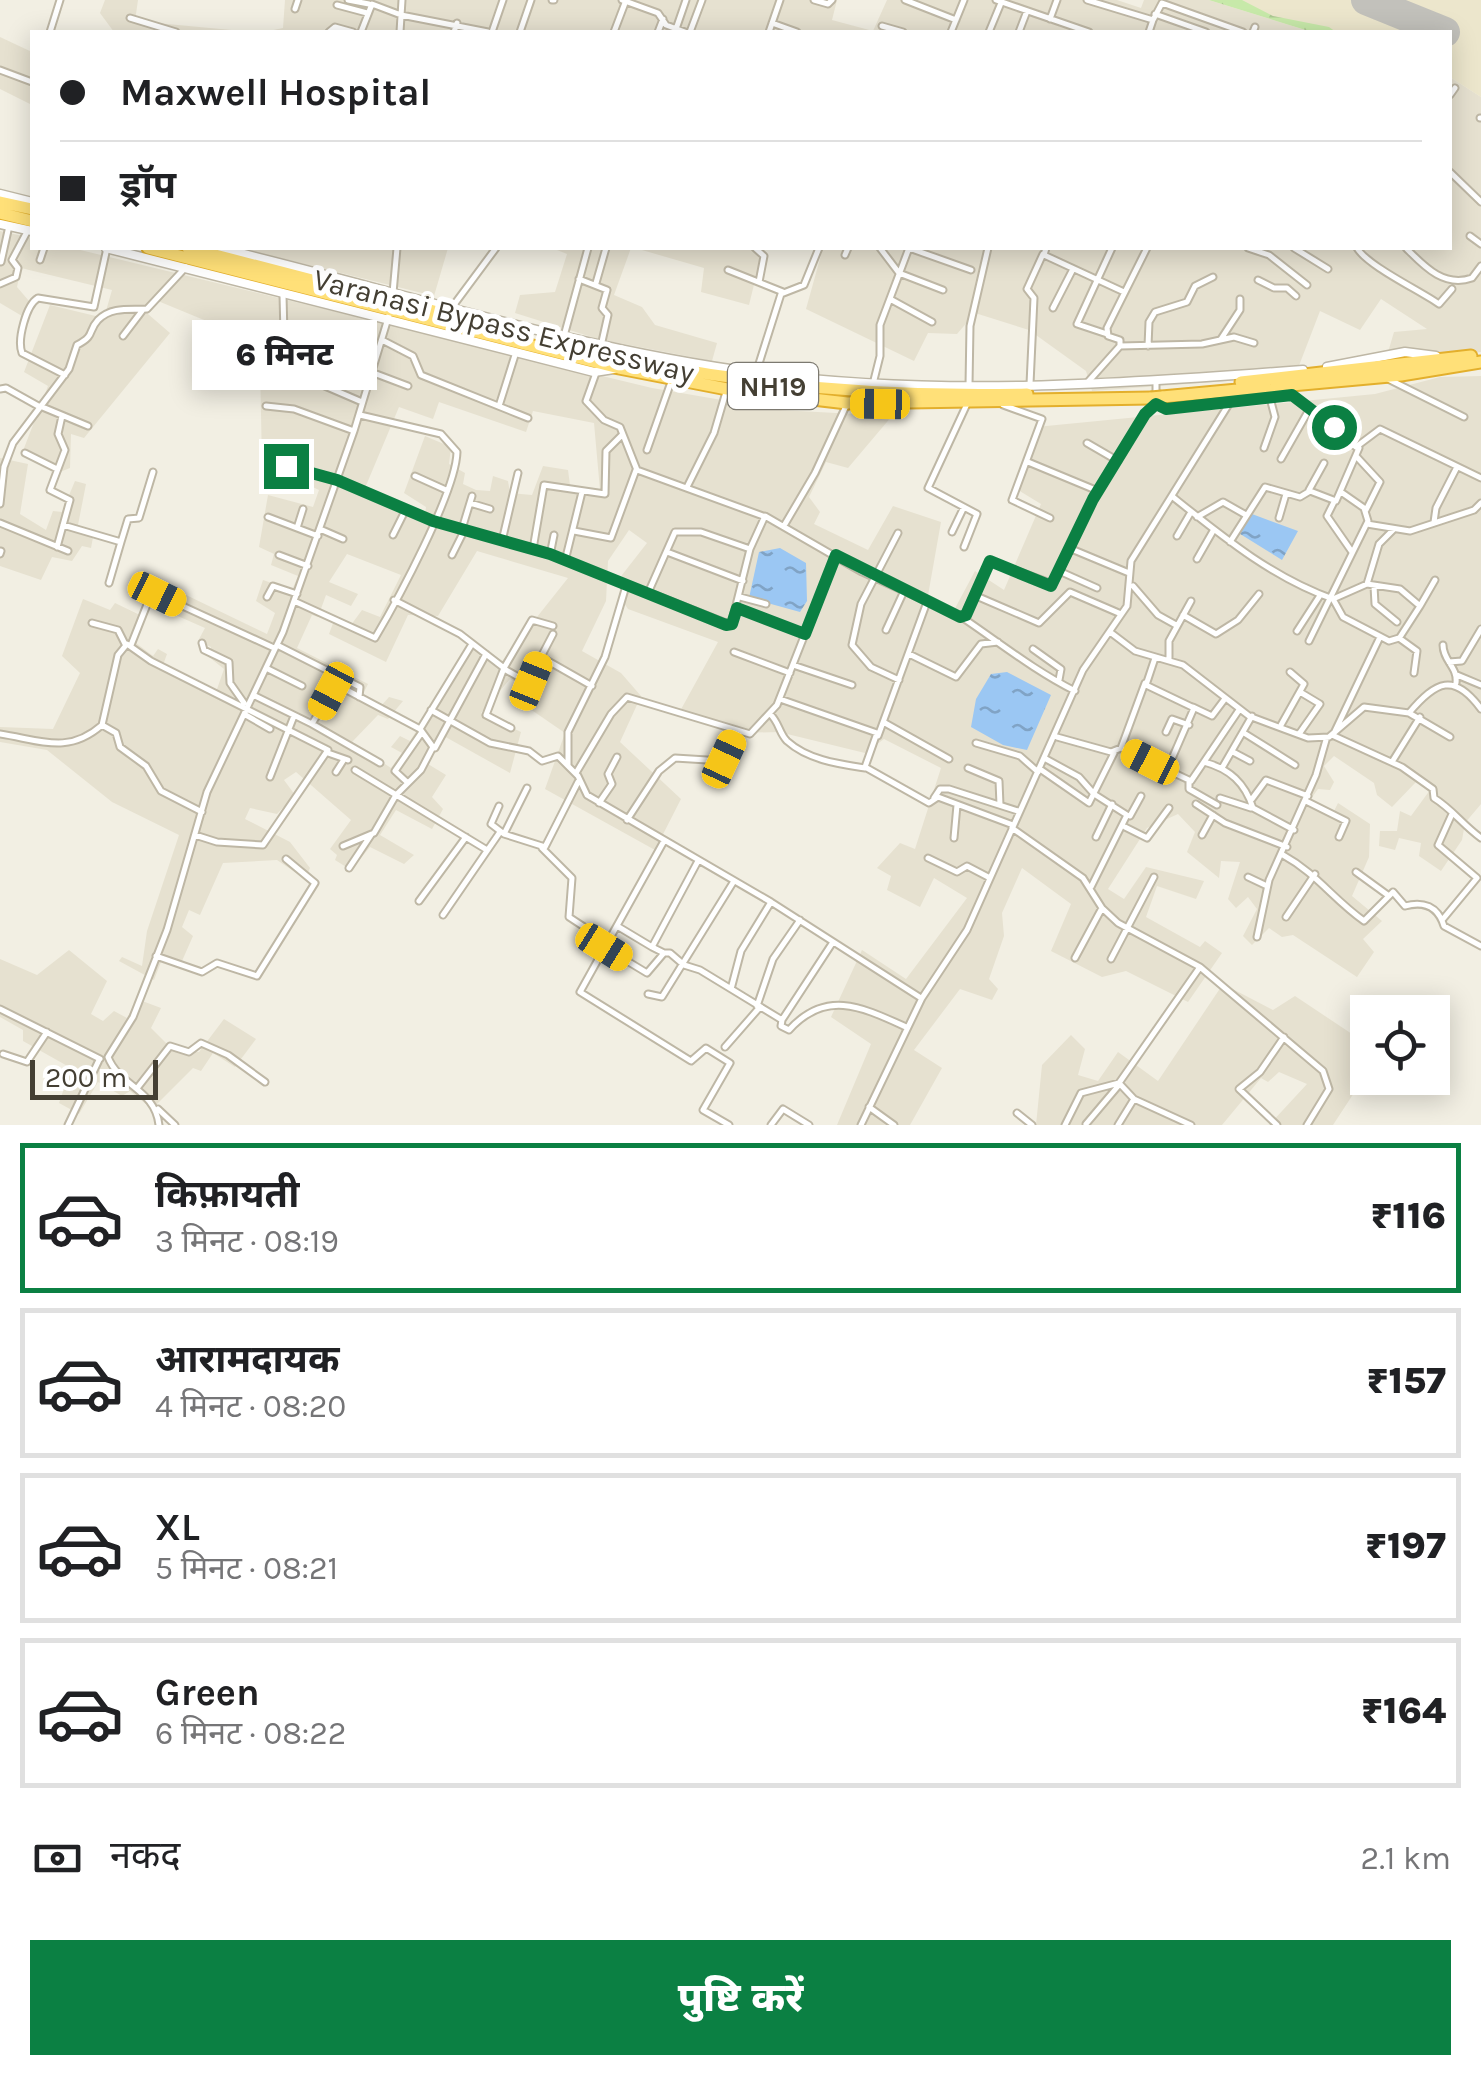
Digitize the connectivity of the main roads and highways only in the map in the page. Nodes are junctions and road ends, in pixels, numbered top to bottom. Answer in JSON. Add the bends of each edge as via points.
{"nodes":[{"id":1,"x":0,"y":198,"type":"edge"},
{"id":2,"x":30,"y":206,"type":"edge"},
{"id":3,"x":0,"y":213,"type":"edge"},
{"id":4,"x":30,"y":227,"type":"edge"},
{"id":5,"x":156,"y":250,"type":"edge"},
{"id":6,"x":196,"y":250,"type":"edge"},
{"id":7,"x":1362,"y":360,"type":"road end"},
{"id":8,"x":1481,"y":360,"type":"edge"},
{"id":9,"x":1351,"y":370,"type":"junction"},
{"id":10,"x":1156,"y":393,"type":"junction"}],
"edges":[{"from":1,"to":2,"type":"highway"},
{"from":3,"to":4,"type":"highway"},
{"from":5,"to":10,"type":"highway","name":"Varanasi Bypass Expressway","number":"NH19","via":[[619,368],[727,389],[847,403]]},
{"from":6,"to":10,"type":"highway","name":"Varanasi Bypass Expressway","number":"NH19","via":[[606,356],[745,382],[911,394]]},
{"from":7,"to":9,"type":"highway"},
{"from":8,"to":9,"type":"highway","name":"Varanasi Bypass Expressway","number":"NH19"},
{"from":8,"to":10,"type":"highway","name":"Varanasi Bypass Expressway","number":"NH19","via":[[1384,376]]},
{"from":9,"to":10,"type":"highway","name":"Varanasi Bypass Expressway","number":"NH19"}]}
